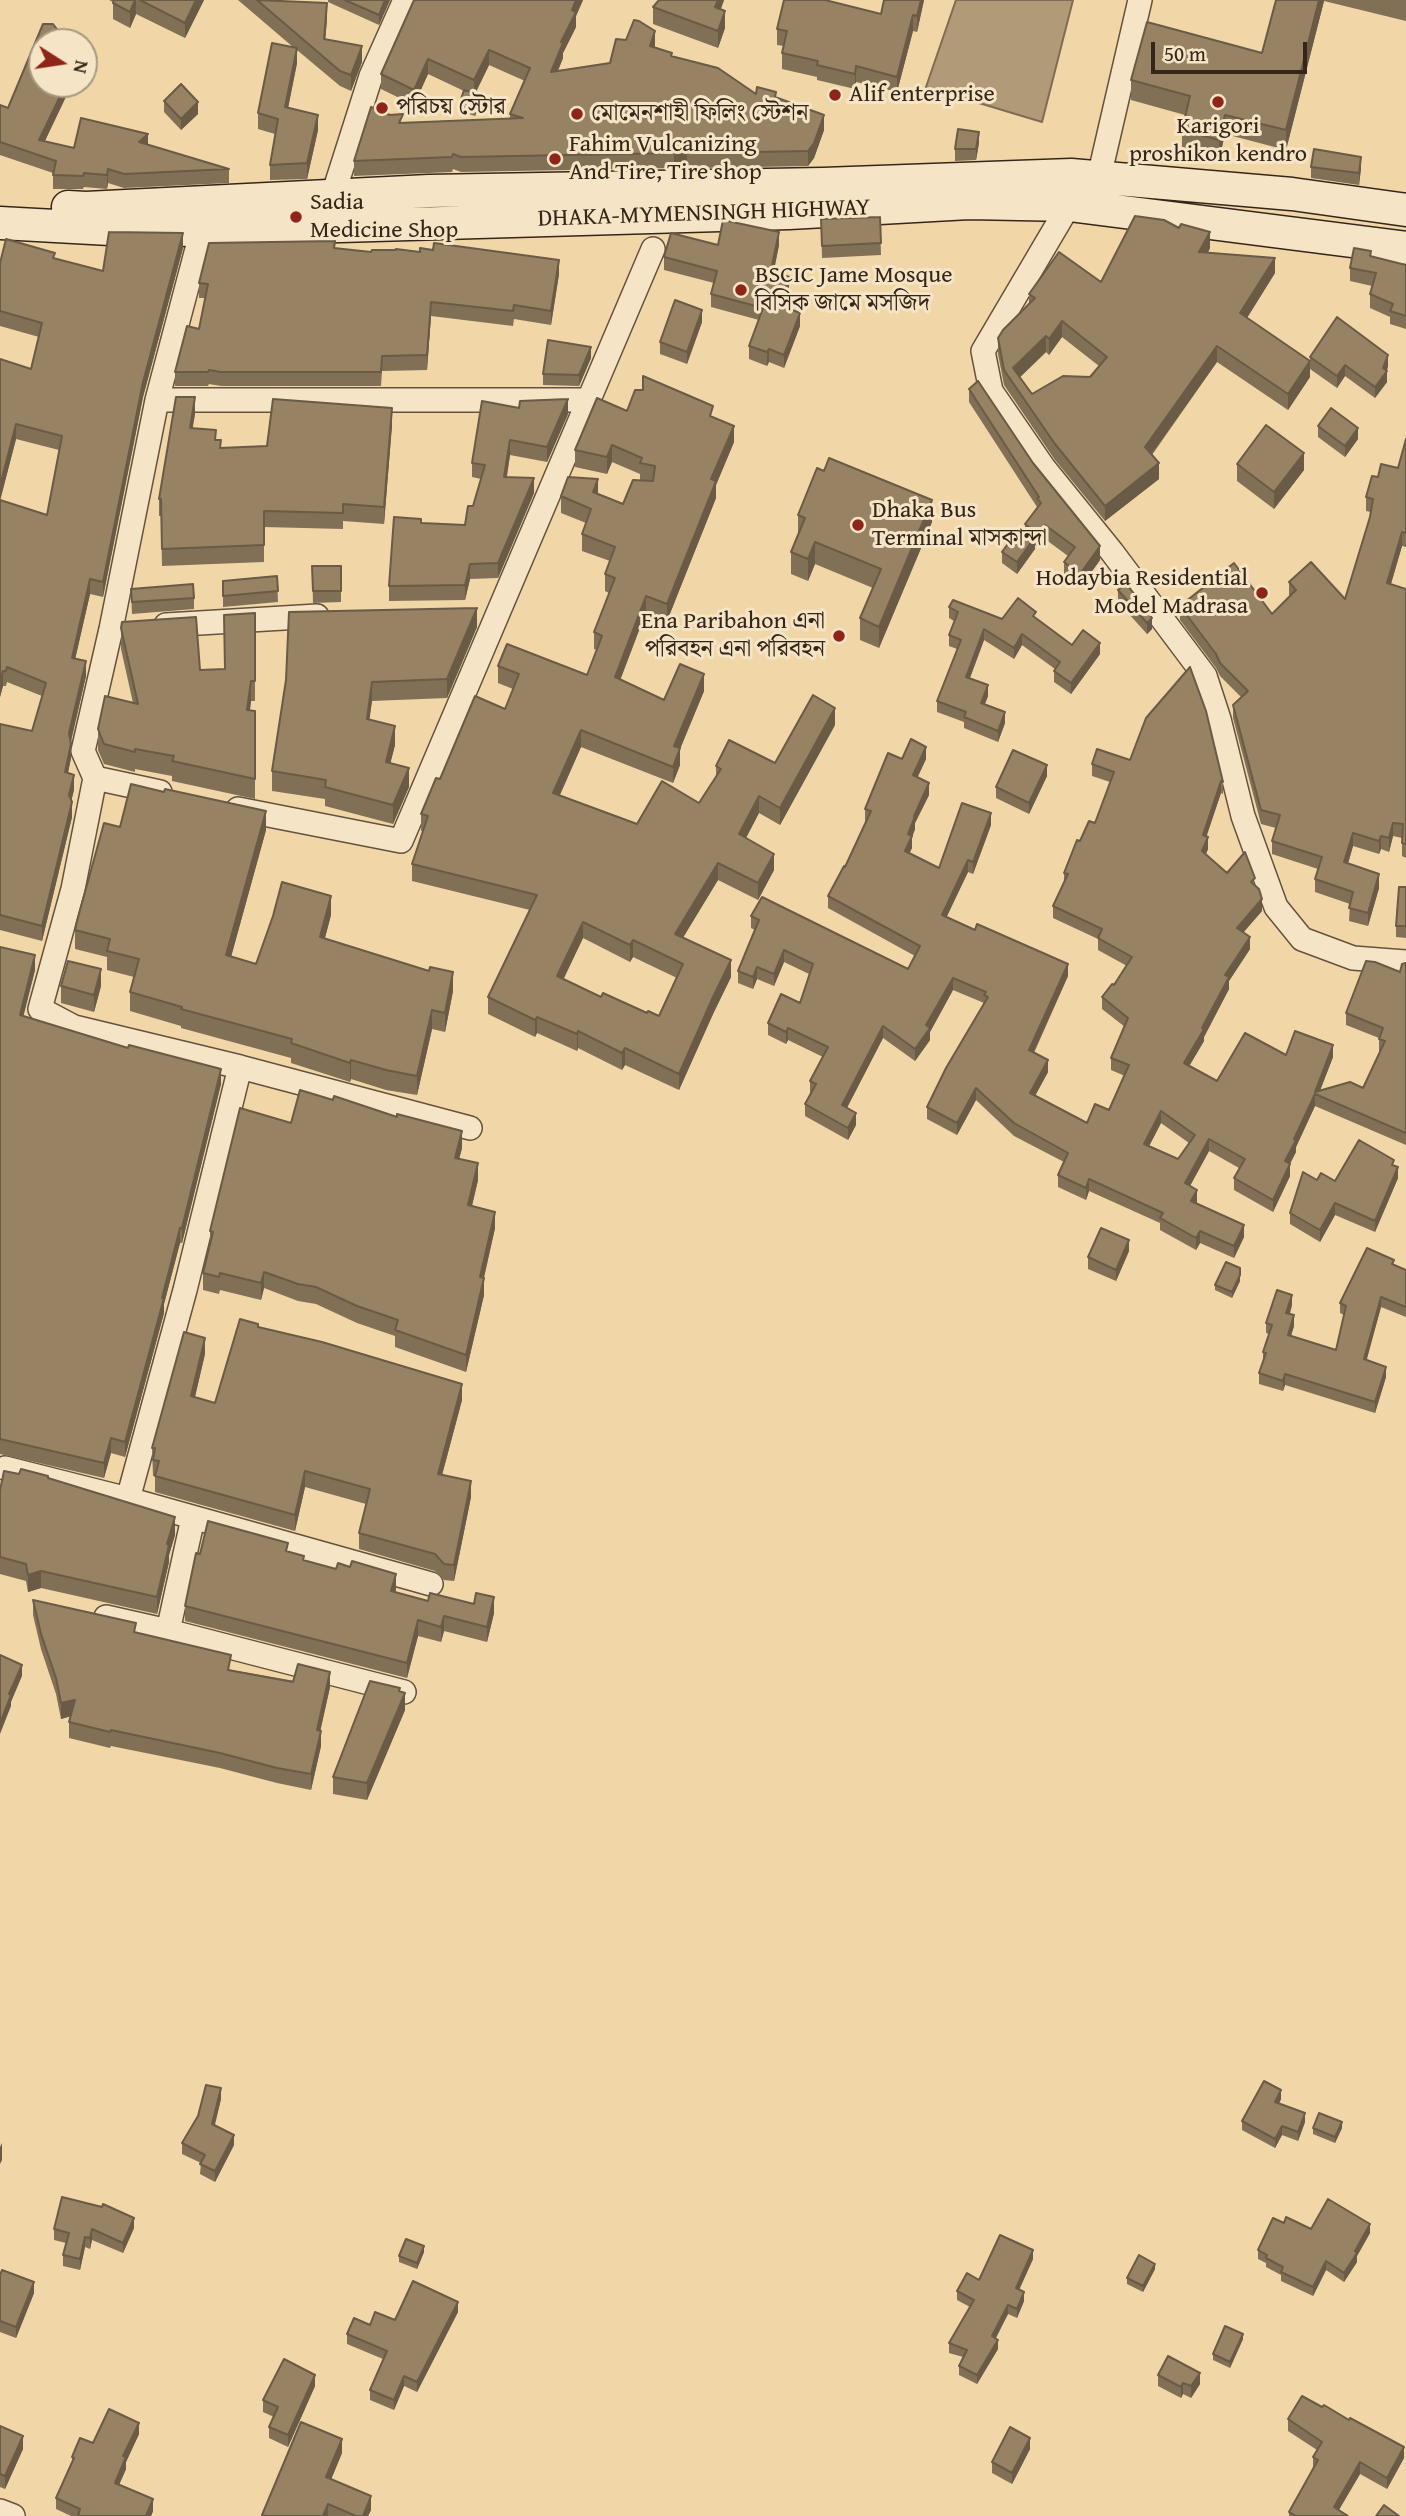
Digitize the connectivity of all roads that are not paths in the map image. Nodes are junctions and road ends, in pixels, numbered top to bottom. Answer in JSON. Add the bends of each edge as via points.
{"nodes":[{"id":1,"x":405,"y":0,"type":"edge"},
{"id":2,"x":1140,"y":0,"type":"edge"},
{"id":3,"x":1100,"y":177,"type":"junction"},
{"id":4,"x":333,"y":195,"type":"junction"},
{"id":5,"x":0,"y":202,"type":"edge"},
{"id":6,"x":1069,"y":205,"type":"junction"},
{"id":7,"x":1406,"y":210,"type":"edge"},
{"id":8,"x":0,"y":223,"type":"edge"},
{"id":9,"x":202,"y":230,"type":"junction"},
{"id":10,"x":1406,"y":248,"type":"edge"},
{"id":11,"x":653,"y":249,"type":"dead end"},
{"id":12,"x":157,"y":400,"type":"junction"},
{"id":13,"x":589,"y":400,"type":"junction"},
{"id":14,"x":470,"y":613,"type":"edge"},
{"id":15,"x":498,"y":613,"type":"junction"},
{"id":16,"x":344,"y":616,"type":"edge"},
{"id":17,"x":111,"y":629,"type":"junction"},
{"id":18,"x":95,"y":778,"type":"junction"},
{"id":19,"x":188,"y":798,"type":"edge"},
{"id":20,"x":214,"y":804,"type":"edge"},
{"id":21,"x":1406,"y":961,"type":"edge"},
{"id":22,"x":240,"y":1067,"type":"junction"},
{"id":23,"x":470,"y":1128,"type":"dead end"},
{"id":24,"x":5,"y":1468,"type":"edge"},
{"id":25,"x":128,"y":1499,"type":"junction"},
{"id":26,"x":193,"y":1518,"type":"junction"},
{"id":27,"x":431,"y":1584,"type":"dead end"},
{"id":28,"x":90,"y":1613,"type":"edge"},
{"id":29,"x":168,"y":1631,"type":"junction"},
{"id":30,"x":404,"y":1692,"type":"edge"},
{"id":31,"x":0,"y":2511,"type":"edge"},
{"id":32,"x":13,"y":2516,"type":"edge"}],
"edges":[{"from":1,"to":4,"type":"street","via":[[370,76]]},
{"from":2,"to":3,"type":"street"},
{"from":3,"to":4,"type":"main road","name":"DHAKA-MYMENSINGH HIGHWAY"},
{"from":3,"to":7,"type":"main road","name":"DHAKA-MYMENSINGH HIGHWAY","via":[[1292,194]]},
{"from":4,"to":5,"type":"main road","name":"DHAKA-MYMENSINGH HIGHWAY","via":[[86,208]]},
{"from":6,"to":9,"type":"main road","name":"DHAKA-MYMENSINGH HIGHWAY","via":[[970,203],[789,213]]},
{"from":6,"to":10,"type":"main road","name":"DHAKA-MYMENSINGH HIGHWAY"},
{"from":6,"to":21,"type":"street","via":[[983,351],[991,391],[1044,468],[1205,676],[1243,816],[1276,907],[1303,939],[1353,958]]},
{"from":8,"to":9,"type":"main road","name":"DHAKA-MYMENSINGH HIGHWAY"},
{"from":9,"to":12,"type":"street"},
{"from":11,"to":13,"type":"street"},
{"from":12,"to":13,"type":"street"},
{"from":12,"to":17,"type":"street"},
{"from":13,"to":15,"type":"street"},
{"from":14,"to":15,"type":"street"},
{"from":15,"to":20,"type":"street","via":[[401,841]]},
{"from":16,"to":17,"type":"street"},
{"from":17,"to":18,"type":"street","via":[[83,751]]},
{"from":18,"to":19,"type":"street"},
{"from":18,"to":22,"type":"street","via":[[73,889],[40,1009],[74,1027]]},
{"from":22,"to":23,"type":"street"},
{"from":22,"to":25,"type":"street"},
{"from":24,"to":25,"type":"street"},
{"from":25,"to":26,"type":"street"},
{"from":26,"to":27,"type":"street"},
{"from":26,"to":29,"type":"street"},
{"from":28,"to":29,"type":"street"},
{"from":29,"to":30,"type":"street"},
{"from":31,"to":32,"type":"street"}]}
